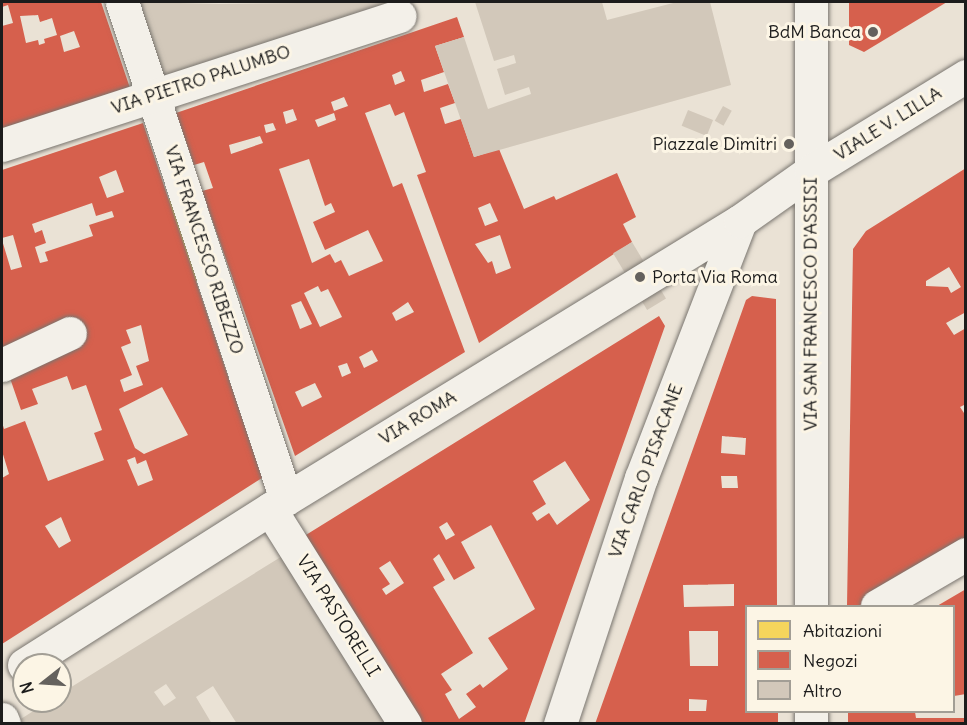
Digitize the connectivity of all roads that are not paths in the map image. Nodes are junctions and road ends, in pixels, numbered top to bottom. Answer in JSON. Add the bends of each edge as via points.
{"nodes":[{"id":1,"x":122,"y":2,"type":"edge"},
{"id":2,"x":811,"y":2,"type":"edge"},
{"id":3,"x":400,"y":16,"type":"dead end"},
{"id":4,"x":966,"y":76,"type":"edge"},
{"id":5,"x":154,"y":96,"type":"junction"},
{"id":6,"x":2,"y":145,"type":"edge"},
{"id":7,"x":811,"y":171,"type":"junction"},
{"id":8,"x":740,"y":221,"type":"junction"},
{"id":9,"x":70,"y":333,"type":"dead end"},
{"id":10,"x":2,"y":364,"type":"edge"},
{"id":11,"x":278,"y":504,"type":"junction"},
{"id":12,"x":966,"y":555,"type":"edge"},
{"id":13,"x":811,"y":605,"type":"edge"},
{"id":14,"x":879,"y":605,"type":"edge"},
{"id":15,"x":43,"y":653,"type":"edge"},
{"id":16,"x":2,"y":719,"type":"edge"},
{"id":17,"x":4,"y":723,"type":"edge"},
{"id":18,"x":405,"y":723,"type":"edge"},
{"id":19,"x":560,"y":723,"type":"edge"}],
"edges":[{"from":1,"to":5,"type":"street","name":"VIA FRANCESCO RIBEZZO"},
{"from":2,"to":7,"type":"street","name":"VIA SAN FRANCESCO D'ASSISI"},
{"from":3,"to":5,"type":"street","name":"VIA PIETRO PALUMBO"},
{"from":4,"to":7,"type":"street","name":"VIALE V. LILLA"},
{"from":5,"to":6,"type":"street","name":"VIA PIETRO PALUMBO"},
{"from":5,"to":11,"type":"street","name":"VIA FRANCESCO RIBEZZO"},
{"from":7,"to":8,"type":"street","name":"VIA ROMA"},
{"from":7,"to":13,"type":"street","name":"VIA SAN FRANCESCO D'ASSISI"},
{"from":8,"to":11,"type":"street","name":"VIA ROMA"},
{"from":8,"to":19,"type":"street","name":"VIA CARLO PISACANE","via":[[641,478]]},
{"from":9,"to":10,"type":"street"},
{"from":11,"to":15,"type":"street","name":"VIA ROMA"},
{"from":11,"to":18,"type":"street","name":"VIA PASTORELLI"},
{"from":12,"to":14,"type":"street"},
{"from":16,"to":17,"type":"street"}]}
